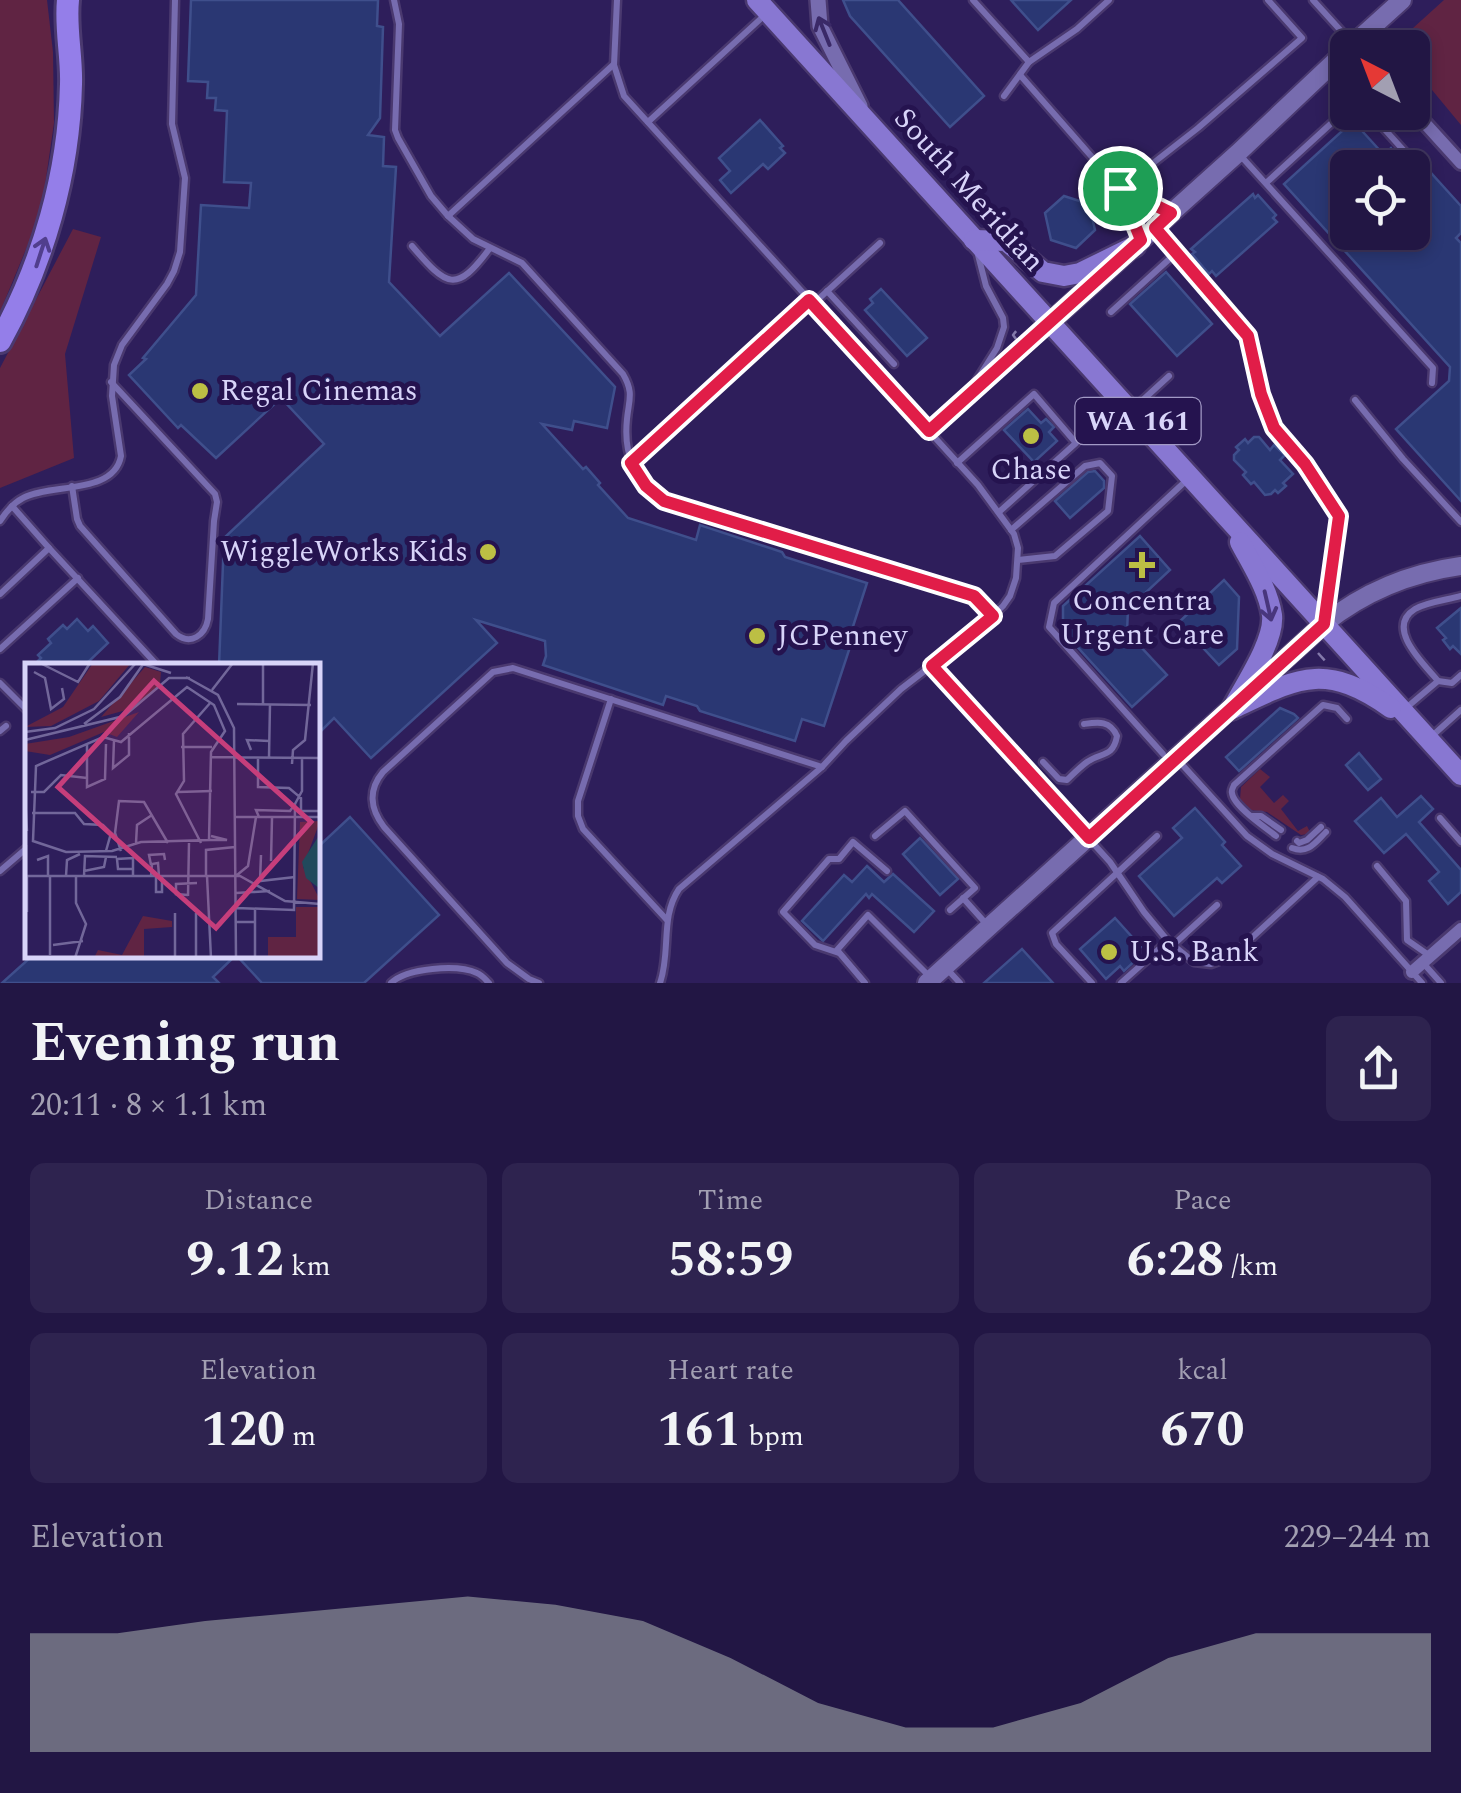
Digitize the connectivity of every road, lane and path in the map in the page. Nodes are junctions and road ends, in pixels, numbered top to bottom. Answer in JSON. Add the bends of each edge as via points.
{"nodes":[{"id":1,"x":175,"y":0,"type":"edge"},
{"id":2,"x":394,"y":0,"type":"edge"},
{"id":3,"x":617,"y":0,"type":"edge"},
{"id":4,"x":818,"y":0,"type":"edge"},
{"id":5,"x":973,"y":0,"type":"edge"},
{"id":6,"x":1109,"y":0,"type":"edge"},
{"id":7,"x":1268,"y":0,"type":"edge"},
{"id":8,"x":1313,"y":0,"type":"edge"},
{"id":9,"x":1402,"y":0,"type":"edge"},
{"id":10,"x":66,"y":3,"type":"edge"},
{"id":11,"x":769,"y":4,"type":"edge"},
{"id":12,"x":1338,"y":30,"type":"edge"},
{"id":13,"x":1370,"y":30,"type":"edge"},
{"id":14,"x":1029,"y":62,"type":"junction"},
{"id":15,"x":614,"y":64,"type":"junction"},
{"id":16,"x":1330,"y":67,"type":"edge"},
{"id":17,"x":1020,"y":75,"type":"junction"},
{"id":18,"x":1004,"y":96,"type":"dead end"},
{"id":19,"x":648,"y":122,"type":"junction"},
{"id":20,"x":868,"y":123,"type":"junction"},
{"id":21,"x":1330,"y":124,"type":"edge"},
{"id":22,"x":1430,"y":129,"type":"edge"},
{"id":23,"x":1385,"y":130,"type":"edge"},
{"id":24,"x":1403,"y":150,"type":"edge"},
{"id":25,"x":1238,"y":153,"type":"junction"},
{"id":26,"x":1461,"y":163,"type":"edge"},
{"id":27,"x":1266,"y":183,"type":"junction"},
{"id":28,"x":1120,"y":188,"type":"junction"},
{"id":29,"x":1171,"y":213,"type":"junction"},
{"id":30,"x":448,"y":216,"type":"junction"},
{"id":31,"x":1144,"y":238,"type":"junction"},
{"id":32,"x":974,"y":240,"type":"junction"},
{"id":33,"x":880,"y":243,"type":"dead end"},
{"id":34,"x":412,"y":246,"type":"dead end"},
{"id":35,"x":490,"y":248,"type":"junction"},
{"id":36,"x":1176,"y":252,"type":"junction"},
{"id":37,"x":828,"y":291,"type":"junction"},
{"id":38,"x":811,"y":302,"type":"junction"},
{"id":39,"x":1111,"y":312,"type":"dead end"},
{"id":40,"x":1050,"y":323,"type":"junction"},
{"id":41,"x":1018,"y":330,"type":"dead end"},
{"id":42,"x":1016,"y":340,"type":"dead end"},
{"id":43,"x":0,"y":341,"type":"edge"},
{"id":44,"x":894,"y":364,"type":"dead end"},
{"id":45,"x":1169,"y":376,"type":"dead end"},
{"id":46,"x":112,"y":382,"type":"junction"},
{"id":47,"x":1432,"y":383,"type":"dead end"},
{"id":48,"x":965,"y":399,"type":"junction"},
{"id":49,"x":1355,"y":400,"type":"dead end"},
{"id":50,"x":1130,"y":411,"type":"junction"},
{"id":51,"x":929,"y":431,"type":"junction"},
{"id":52,"x":958,"y":462,"type":"junction"},
{"id":53,"x":631,"y":463,"type":"junction"},
{"id":54,"x":1190,"y":478,"type":"junction"},
{"id":55,"x":72,"y":486,"type":"junction"},
{"id":56,"x":12,"y":506,"type":"junction"},
{"id":57,"x":999,"y":512,"type":"junction"},
{"id":58,"x":1227,"y":518,"type":"junction"},
{"id":59,"x":0,"y":521,"type":"edge"},
{"id":60,"x":1461,"y":522,"type":"edge"},
{"id":61,"x":1011,"y":530,"type":"junction"},
{"id":62,"x":49,"y":548,"type":"junction"},
{"id":63,"x":1018,"y":560,"type":"junction"},
{"id":64,"x":1461,"y":566,"type":"edge"},
{"id":65,"x":78,"y":578,"type":"junction"},
{"id":66,"x":0,"y":594,"type":"edge"},
{"id":67,"x":1461,"y":596,"type":"edge"},
{"id":68,"x":993,"y":616,"type":"junction"},
{"id":69,"x":1324,"y":624,"type":"junction"},
{"id":70,"x":0,"y":649,"type":"edge"},
{"id":71,"x":155,"y":663,"type":"edge"},
{"id":72,"x":932,"y":666,"type":"junction"},
{"id":73,"x":1461,"y":675,"type":"edge"},
{"id":74,"x":1438,"y":681,"type":"junction"},
{"id":75,"x":0,"y":684,"type":"edge"},
{"id":76,"x":611,"y":699,"type":"junction"},
{"id":77,"x":25,"y":708,"type":"edge"},
{"id":78,"x":1232,"y":709,"type":"junction"},
{"id":79,"x":1461,"y":710,"type":"edge"},
{"id":80,"x":1348,"y":719,"type":"dead end"},
{"id":81,"x":1084,"y":724,"type":"dead end"},
{"id":82,"x":1416,"y":725,"type":"junction"},
{"id":83,"x":1170,"y":756,"type":"junction"},
{"id":84,"x":1043,"y":762,"type":"dead end"},
{"id":85,"x":822,"y":768,"type":"junction"},
{"id":86,"x":1461,"y":775,"type":"edge"},
{"id":87,"x":1440,"y":818,"type":"dead end"},
{"id":88,"x":1324,"y":830,"type":"dead end"},
{"id":89,"x":1279,"y":833,"type":"dead end"},
{"id":90,"x":876,"y":836,"type":"dead end"},
{"id":91,"x":1157,"y":836,"type":"dead end"},
{"id":92,"x":1089,"y":838,"type":"junction"},
{"id":93,"x":1461,"y":842,"type":"edge"},
{"id":94,"x":1294,"y":845,"type":"dead end"},
{"id":95,"x":25,"y":850,"type":"edge"},
{"id":96,"x":1376,"y":866,"type":"dead end"},
{"id":97,"x":0,"y":871,"type":"edge"},
{"id":98,"x":886,"y":871,"type":"dead end"},
{"id":99,"x":1117,"y":872,"type":"junction"},
{"id":100,"x":1318,"y":877,"type":"junction"},
{"id":101,"x":963,"y":898,"type":"junction"},
{"id":102,"x":1218,"y":904,"type":"dead end"},
{"id":103,"x":950,"y":910,"type":"dead end"},
{"id":104,"x":668,"y":921,"type":"junction"},
{"id":105,"x":989,"y":927,"type":"junction"},
{"id":106,"x":1461,"y":929,"type":"edge"},
{"id":107,"x":1170,"y":943,"type":"junction"},
{"id":108,"x":839,"y":953,"type":"junction"},
{"id":109,"x":1422,"y":969,"type":"edge"},
{"id":110,"x":935,"y":976,"type":"edge"},
{"id":111,"x":391,"y":983,"type":"edge"},
{"id":112,"x":489,"y":983,"type":"edge"},
{"id":113,"x":539,"y":983,"type":"edge"},
{"id":114,"x":660,"y":983,"type":"edge"},
{"id":115,"x":864,"y":983,"type":"edge"},
{"id":116,"x":960,"y":983,"type":"edge"},
{"id":117,"x":1092,"y":983,"type":"edge"},
{"id":118,"x":1121,"y":983,"type":"edge"},
{"id":119,"x":1441,"y":983,"type":"edge"}],
"edges":[{"from":1,"to":46,"type":"lane","via":[[172,124],[185,178],[180,252],[167,284],[122,345]]},
{"from":2,"to":30,"type":"lane","via":[[395,130]]},
{"from":3,"to":15,"type":"lane"},
{"from":20,"to":4,"type":"street","one_way":true,"via":[[820,26]]},
{"from":5,"to":14,"type":"lane"},
{"from":6,"to":14,"type":"lane"},
{"from":7,"to":28,"type":"lane","via":[[1302,38]]},
{"from":8,"to":12,"type":"lane"},
{"from":9,"to":13,"type":"main road"},
{"from":43,"to":10,"type":"highway","one_way":true,"via":[[36,269],[58,186],[71,83]]},
{"from":11,"to":19,"type":"lane"},
{"from":11,"to":20,"type":"main road","name":"South Meridian","number":"WA 161"},
{"from":14,"to":17,"type":"lane"},
{"from":15,"to":19,"type":"lane","via":[[624,96]]},
{"from":15,"to":30,"type":"lane"},
{"from":16,"to":25,"type":"main road"},
{"from":17,"to":18,"type":"lane"},
{"from":17,"to":28,"type":"lane"},
{"from":19,"to":38,"type":"lane"},
{"from":20,"to":32,"type":"main road","name":"South Meridian","number":"WA 161"},
{"from":21,"to":27,"type":"lane"},
{"from":22,"to":26,"type":"street"},
{"from":23,"to":24,"type":"lane"},
{"from":25,"to":27,"type":"lane"},
{"from":25,"to":29,"type":"main road"},
{"from":27,"to":47,"type":"lane","via":[[1433,368]]},
{"from":28,"to":29,"type":"lane"},
{"from":28,"to":31,"type":"lane"},
{"from":29,"to":31,"type":"main road"},
{"from":30,"to":35,"type":"lane"},
{"from":31,"to":32,"type":"main road","via":[[1064,276],[1043,272],[1006,240]]},
{"from":31,"to":36,"type":"lane"},
{"from":31,"to":40,"type":"main road"},
{"from":32,"to":40,"type":"main road","name":"South Meridian","number":"WA 161"},
{"from":32,"to":48,"type":"lane","via":[[1004,327]]},
{"from":33,"to":37,"type":"lane"},
{"from":34,"to":35,"type":"lane","via":[[447,279],[472,272]]},
{"from":35,"to":53,"type":"lane","via":[[522,263],[623,374],[630,387]]},
{"from":36,"to":39,"type":"lane"},
{"from":36,"to":69,"type":"lane","via":[[1248,336],[1274,428],[1339,516]]},
{"from":37,"to":38,"type":"lane"},
{"from":37,"to":44,"type":"lane"},
{"from":38,"to":51,"type":"lane"},
{"from":38,"to":53,"type":"lane"},
{"from":40,"to":48,"type":"lane"},
{"from":40,"to":50,"type":"main road","name":"South Meridian","number":"WA 161"},
{"from":41,"to":42,"type":"path"},
{"from":45,"to":50,"type":"lane"},
{"from":46,"to":55,"type":"lane","via":[[120,464],[108,478]]},
{"from":46,"to":55,"type":"lane","via":[[215,494],[204,631],[190,640],[176,634],[80,526]]},
{"from":48,"to":51,"type":"lane"},
{"from":49,"to":60,"type":"lane"},
{"from":50,"to":54,"type":"main road","name":"South Meridian","number":"WA 161"},
{"from":51,"to":52,"type":"lane"},
{"from":52,"to":57,"type":"lane"},
{"from":52,"to":57,"type":"lane","via":[[1034,394],[1076,443]]},
{"from":53,"to":68,"type":"lane","via":[[664,501],[974,596]]},
{"from":54,"to":58,"type":"main road","name":"South Meridian","number":"WA 161"},
{"from":54,"to":83,"type":"lane","via":[[1054,603],[1049,627]]},
{"from":55,"to":56,"type":"lane"},
{"from":56,"to":59,"type":"lane"},
{"from":56,"to":62,"type":"lane"},
{"from":57,"to":61,"type":"lane"},
{"from":58,"to":69,"type":"main road","name":"South Meridian","number":"WA 161"},
{"from":58,"to":78,"type":"main road","one_way":true,"via":[[1272,617],[1265,647]]},
{"from":61,"to":63,"type":"lane"},
{"from":61,"to":63,"type":"lane","via":[[1085,466],[1100,462],[1112,476],[1108,511],[1055,556]]},
{"from":62,"to":65,"type":"lane"},
{"from":62,"to":66,"type":"lane"},
{"from":63,"to":68,"type":"lane","via":[[1010,596]]},
{"from":64,"to":69,"type":"main road","via":[[1380,589]]},
{"from":65,"to":70,"type":"lane"},
{"from":65,"to":71,"type":"lane"},
{"from":67,"to":74,"type":"lane","via":[[1415,609],[1405,620],[1410,647]]},
{"from":68,"to":72,"type":"lane"},
{"from":69,"to":78,"type":"main road"},
{"from":69,"to":82,"type":"main road","name":"South Meridian","number":"WA 161"},
{"from":72,"to":85,"type":"lane"},
{"from":72,"to":92,"type":"lane"},
{"from":73,"to":74,"type":"lane","via":[[1452,683]]},
{"from":74,"to":82,"type":"lane"},
{"from":75,"to":77,"type":"lane"},
{"from":76,"to":85,"type":"lane"},
{"from":76,"to":104,"type":"lane","via":[[578,816]]},
{"from":76,"to":113,"type":"lane","via":[[502,668],[383,772],[374,788],[372,802],[384,827],[507,962]]},
{"from":78,"to":82,"type":"main road","via":[[1296,680],[1327,679],[1358,688]]},
{"from":78,"to":83,"type":"main road"},
{"from":79,"to":82,"type":"lane"},
{"from":80,"to":89,"type":"lane","via":[[1322,705],[1234,785],[1232,798]]},
{"from":81,"to":84,"type":"lane","via":[[1100,721],[1114,731],[1108,753],[1064,780]]},
{"from":82,"to":86,"type":"main road","name":"South Meridian","number":"WA 161"},
{"from":83,"to":92,"type":"main road"},
{"from":83,"to":100,"type":"lane","via":[[1247,836]]},
{"from":85,"to":104,"type":"lane","via":[[680,888]]},
{"from":87,"to":93,"type":"lane"},
{"from":88,"to":94,"type":"lane"},
{"from":90,"to":101,"type":"lane","via":[[905,810],[975,888]]},
{"from":91,"to":99,"type":"lane"},
{"from":92,"to":99,"type":"lane"},
{"from":92,"to":105,"type":"main road"},
{"from":95,"to":97,"type":"lane"},
{"from":96,"to":109,"type":"lane","via":[[1406,900],[1407,940]]},
{"from":98,"to":108,"type":"lane","via":[[853,842],[783,912],[816,945]]},
{"from":99,"to":107,"type":"lane"},
{"from":99,"to":117,"type":"lane","via":[[1052,933]]},
{"from":100,"to":107,"type":"lane","via":[[1222,961],[1194,962]]},
{"from":100,"to":109,"type":"lane"},
{"from":101,"to":103,"type":"lane"},
{"from":101,"to":105,"type":"lane"},
{"from":102,"to":107,"type":"lane"},
{"from":104,"to":114,"type":"lane"},
{"from":105,"to":110,"type":"main road"},
{"from":106,"to":109,"type":"street"},
{"from":107,"to":118,"type":"lane"},
{"from":108,"to":110,"type":"lane","via":[[868,915]]},
{"from":108,"to":115,"type":"lane"},
{"from":109,"to":119,"type":"lane"},
{"from":110,"to":116,"type":"lane"},
{"from":111,"to":112,"type":"lane","via":[[421,970],[461,970]]}]}
